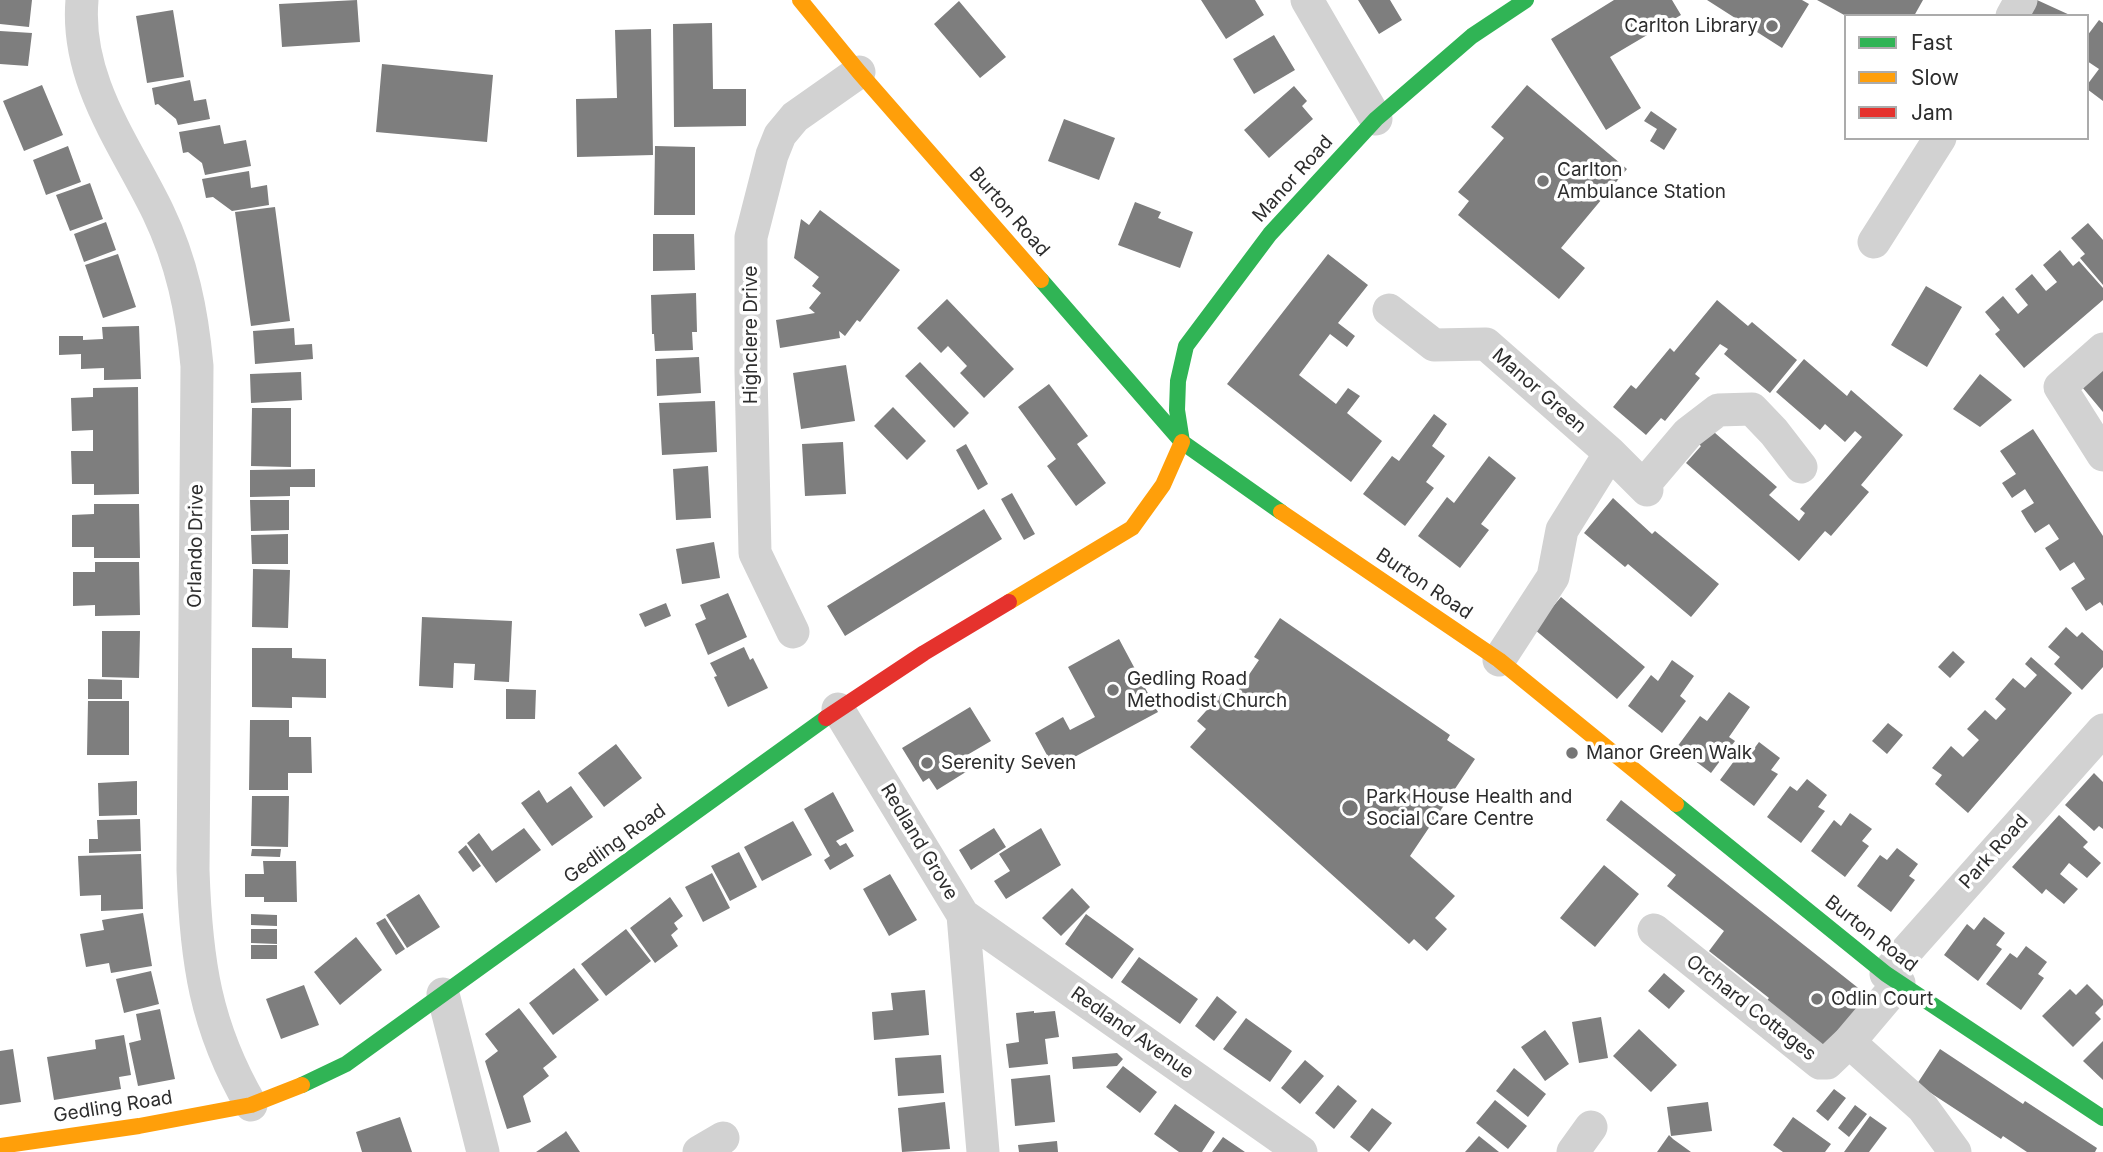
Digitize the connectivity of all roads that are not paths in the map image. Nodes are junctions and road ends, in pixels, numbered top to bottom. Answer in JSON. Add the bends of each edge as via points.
{"nodes":[{"id":1,"x":82,"y":0,"type":"edge"},
{"id":2,"x":1307,"y":0,"type":"edge"},
{"id":3,"x":1526,"y":0,"type":"edge"},
{"id":4,"x":812,"y":6,"type":"edge"},
{"id":5,"x":859,"y":72,"type":"junction"},
{"id":6,"x":1377,"y":119,"type":"junction"},
{"id":7,"x":1939,"y":140,"type":"edge"},
{"id":8,"x":1874,"y":242,"type":"dead end"},
{"id":9,"x":1389,"y":310,"type":"dead end"},
{"id":10,"x":2103,"y":349,"type":"edge"},
{"id":11,"x":1182,"y":442,"type":"junction"},
{"id":12,"x":1610,"y":453,"type":"junction"},
{"id":13,"x":2103,"y":455,"type":"edge"},
{"id":14,"x":1801,"y":467,"type":"dead end"},
{"id":15,"x":793,"y":632,"type":"dead end"},
{"id":16,"x":1499,"y":660,"type":"junction"},
{"id":17,"x":838,"y":709,"type":"junction"},
{"id":18,"x":2103,"y":730,"type":"edge"},
{"id":19,"x":963,"y":915,"type":"junction"},
{"id":20,"x":1654,"y":930,"type":"dead end"},
{"id":21,"x":1892,"y":979,"type":"junction"},
{"id":22,"x":443,"y":994,"type":"junction"},
{"id":23,"x":1849,"y":1042,"type":"junction"},
{"id":24,"x":251,"y":1105,"type":"junction"},
{"id":25,"x":2103,"y":1118,"type":"edge"},
{"id":26,"x":18,"y":1147,"type":"edge"},
{"id":27,"x":483,"y":1152,"type":"edge"},
{"id":28,"x":983,"y":1152,"type":"edge"},
{"id":29,"x":1301,"y":1152,"type":"edge"},
{"id":30,"x":1955,"y":1152,"type":"edge"}],
"edges":[{"from":1,"to":24,"type":"street","name":"Orlando Drive","via":[[84,51],[98,98],[158,213],[181,268],[193,319],[197,366],[195,922],[205,998],[231,1068]]},
{"from":2,"to":6,"type":"street"},
{"from":3,"to":6,"type":"street","name":"Manor Road","via":[[1472,36]]},
{"from":4,"to":5,"type":"street","name":"Burton Road"},
{"from":5,"to":11,"type":"street","name":"Burton Road"},
{"from":5,"to":15,"type":"street","name":"Highclere Drive","via":[[795,117],[780,135],[751,237],[755,553]]},
{"from":6,"to":11,"type":"street","name":"Manor Road","via":[[1270,234],[1186,345],[1178,380]]},
{"from":7,"to":8,"type":"street"},
{"from":9,"to":12,"type":"street","name":"Manor Green","via":[[1434,345],[1486,344]]},
{"from":10,"to":13,"type":"street","via":[[2060,387]]},
{"from":11,"to":16,"type":"street","name":"Burton Road"},
{"from":11,"to":17,"type":"street","name":"Gedling Road","via":[[1163,485],[1132,528]]},
{"from":12,"to":14,"type":"street","via":[[1645,488],[1688,433],[1718,410],[1752,409]]},
{"from":12,"to":16,"type":"street","via":[[1562,530],[1553,577]]},
{"from":16,"to":21,"type":"street","name":"Burton Road"},
{"from":17,"to":19,"type":"street","name":"Redland Grove"},
{"from":17,"to":22,"type":"street","name":"Gedling Road"},
{"from":18,"to":21,"type":"street","name":"Park Road"},
{"from":19,"to":28,"type":"street","name":"Redland Grove"},
{"from":19,"to":29,"type":"street","name":"Redland Avenue"},
{"from":20,"to":23,"type":"street","name":"Orchard Cottages","via":[[1820,1063],[1827,1063]]},
{"from":21,"to":23,"type":"street","name":"Park Road"},
{"from":21,"to":25,"type":"street","name":"Burton Road"},
{"from":22,"to":24,"type":"street","name":"Gedling Road","via":[[346,1064]]},
{"from":22,"to":27,"type":"street"},
{"from":23,"to":30,"type":"street","via":[[1923,1108]]},
{"from":24,"to":26,"type":"street","name":"Gedling Road"}]}
